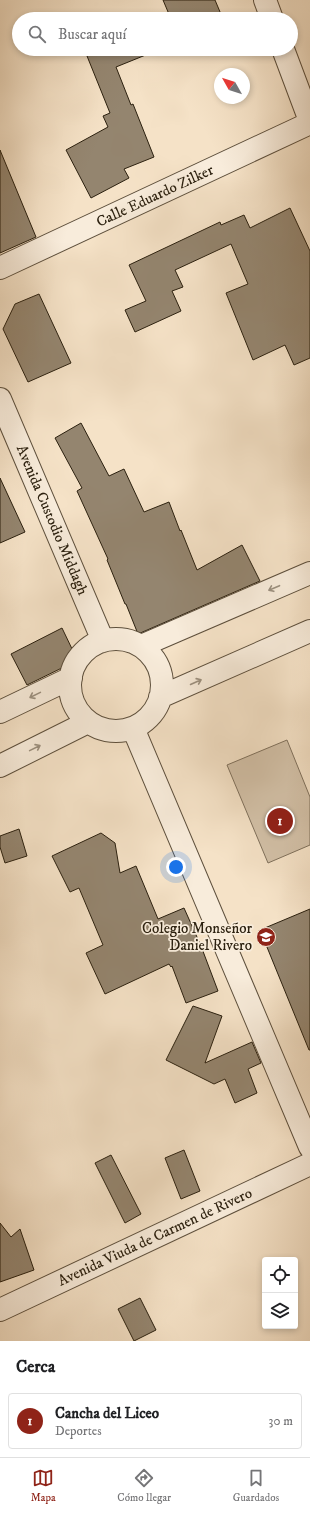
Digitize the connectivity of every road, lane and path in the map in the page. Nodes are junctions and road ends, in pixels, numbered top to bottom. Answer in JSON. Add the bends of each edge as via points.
{"nodes":[{"id":1,"x":264,"y":0,"type":"edge"},
{"id":2,"x":269,"y":12,"type":"edge"},
{"id":3,"x":286,"y":56,"type":"edge"},
{"id":4,"x":310,"y":122,"type":"edge"},
{"id":5,"x":0,"y":268,"type":"edge"},
{"id":6,"x":0,"y":399,"type":"edge"},
{"id":7,"x":310,"y":573,"type":"edge"},
{"id":8,"x":310,"y":631,"type":"edge"},
{"id":9,"x":103,"y":641,"type":"junction"},
{"id":10,"x":141,"y":646,"type":"junction"},
{"id":11,"x":70,"y":678,"type":"junction"},
{"id":12,"x":160,"y":698,"type":"junction"},
{"id":13,"x":0,"y":712,"type":"edge"},
{"id":14,"x":88,"y":722,"type":"junction"},
{"id":15,"x":133,"y":728,"type":"junction"},
{"id":16,"x":0,"y":766,"type":"edge"},
{"id":17,"x":310,"y":1147,"type":"edge"},
{"id":18,"x":310,"y":1164,"type":"edge"},
{"id":19,"x":0,"y":1310,"type":"edge"}],
"edges":[{"from":1,"to":2,"type":"street"},
{"from":3,"to":4,"type":"street"},
{"from":4,"to":5,"type":"street","name":"Calle Eduardo Zilker"},
{"from":6,"to":9,"type":"street","name":"Avenida Custodio Middagh"},
{"from":7,"to":10,"type":"street","one_way":true},
{"from":12,"to":8,"type":"street","one_way":true},
{"from":9,"to":10,"type":"street","via":[[116,639]]},
{"from":9,"to":11,"type":"street","via":[[82,655]]},
{"from":10,"to":12,"type":"street","via":[[152,656],[159,669],[162,683]]},
{"from":11,"to":13,"type":"street","one_way":true},
{"from":11,"to":14,"type":"street","via":[[74,702],[79,713]]},
{"from":12,"to":15,"type":"street","via":[[145,721]]},
{"from":14,"to":15,"type":"street","via":[[102,729],[117,731]]},
{"from":16,"to":14,"type":"street","one_way":true},
{"from":15,"to":17,"type":"street"},
{"from":18,"to":19,"type":"street","name":"Avenida Viuda de Carmen de Rivero"}]}
